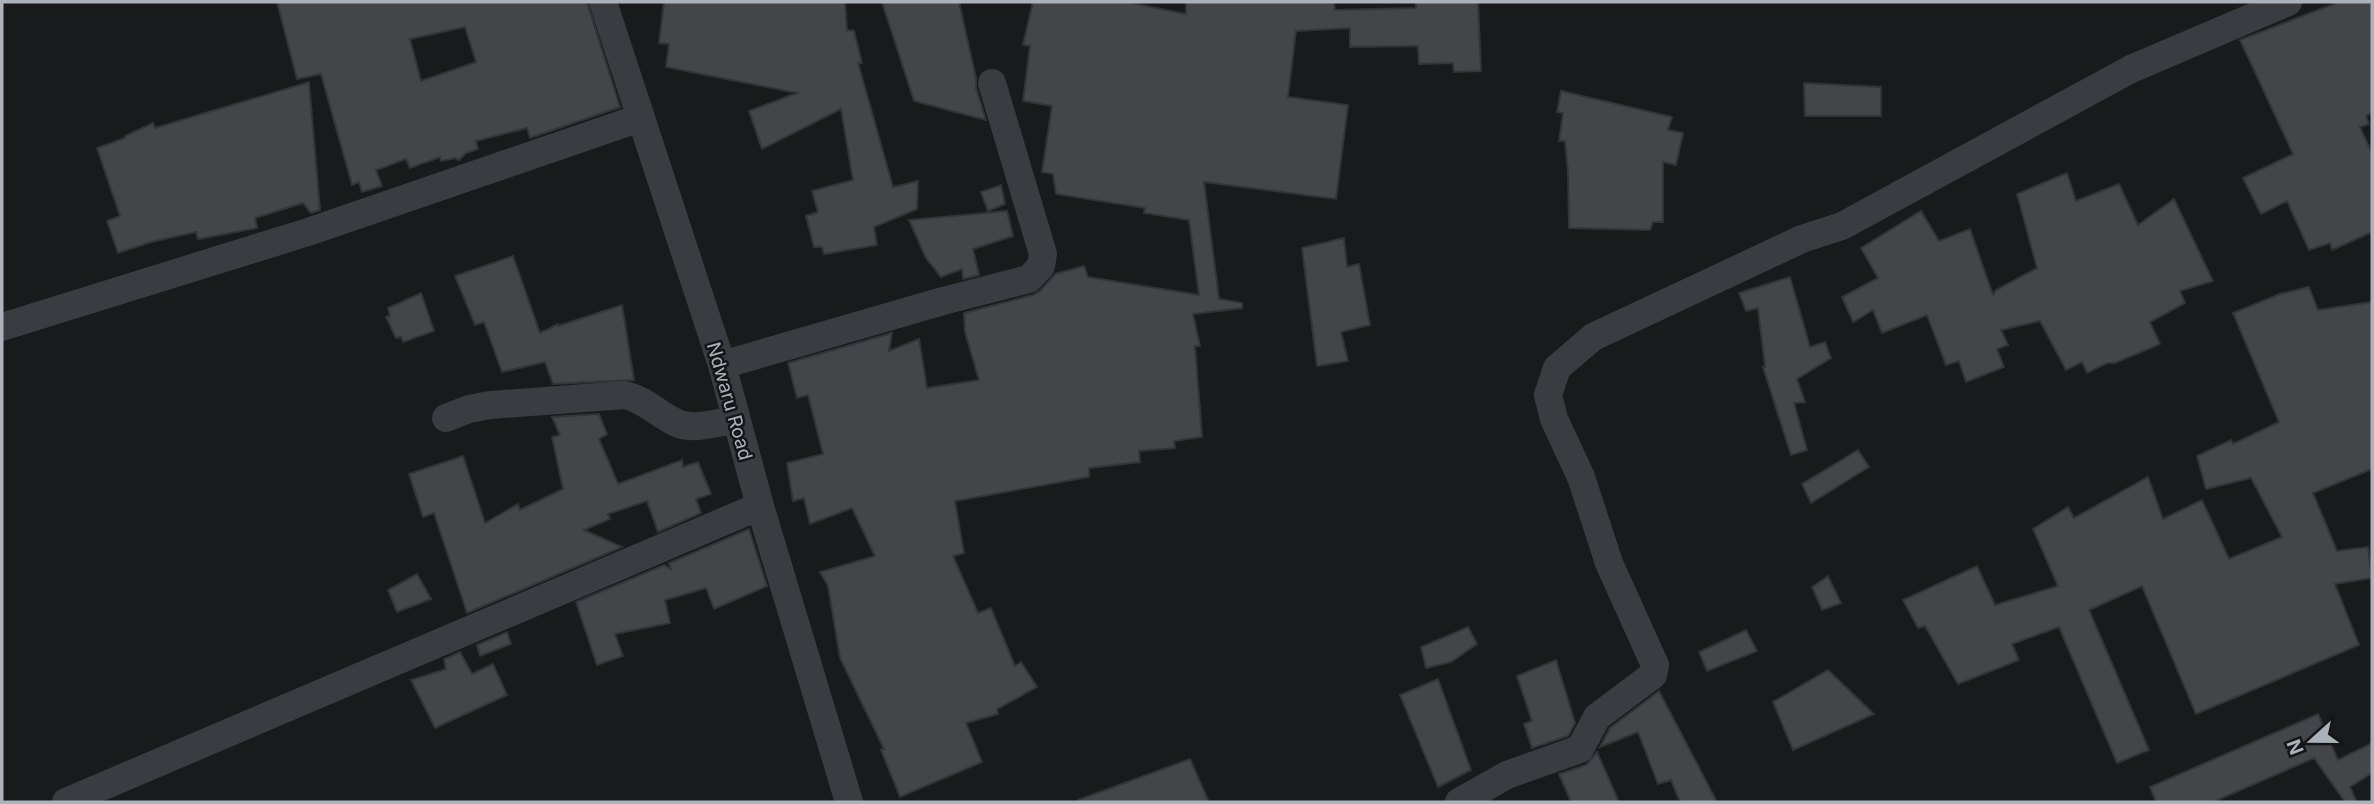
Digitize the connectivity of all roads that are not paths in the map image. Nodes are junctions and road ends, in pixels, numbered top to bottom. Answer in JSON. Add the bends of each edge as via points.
{"nodes":[{"id":1,"x":603,"y":2,"type":"edge"},
{"id":2,"x":2288,"y":2,"type":"edge"},
{"id":3,"x":992,"y":83,"type":"dead end"},
{"id":4,"x":640,"y":118,"type":"junction"},
{"id":5,"x":2,"y":327,"type":"edge"},
{"id":6,"x":722,"y":365,"type":"junction"},
{"id":7,"x":446,"y":418,"type":"dead end"},
{"id":8,"x":735,"y":420,"type":"junction"},
{"id":9,"x":760,"y":506,"type":"junction"},
{"id":10,"x":66,"y":802,"type":"edge"},
{"id":11,"x":849,"y":802,"type":"edge"},
{"id":12,"x":1459,"y":802,"type":"edge"}],
"edges":[{"from":1,"to":4,"type":"street","name":"Ndwaru Road"},
{"from":2,"to":12,"type":"street","via":[[2130,69],[1843,226],[1802,239],[1593,337],[1557,368],[1548,395],[1554,419],[1581,477],[1609,563],[1655,665],[1653,675],[1597,717],[1580,749],[1507,775]]},
{"from":3,"to":6,"type":"street","via":[[1043,254],[1036,273],[1009,285]]},
{"from":4,"to":5,"type":"street","via":[[308,232]]},
{"from":4,"to":6,"type":"street","name":"Ndwaru Road"},
{"from":6,"to":8,"type":"street","name":"Ndwaru Road"},
{"from":7,"to":8,"type":"street","via":[[490,405],[625,395],[680,424]]},
{"from":8,"to":9,"type":"street","name":"Ndwaru Road"},
{"from":9,"to":10,"type":"street"},
{"from":9,"to":11,"type":"street","name":"Ndwaru Road"}]}
